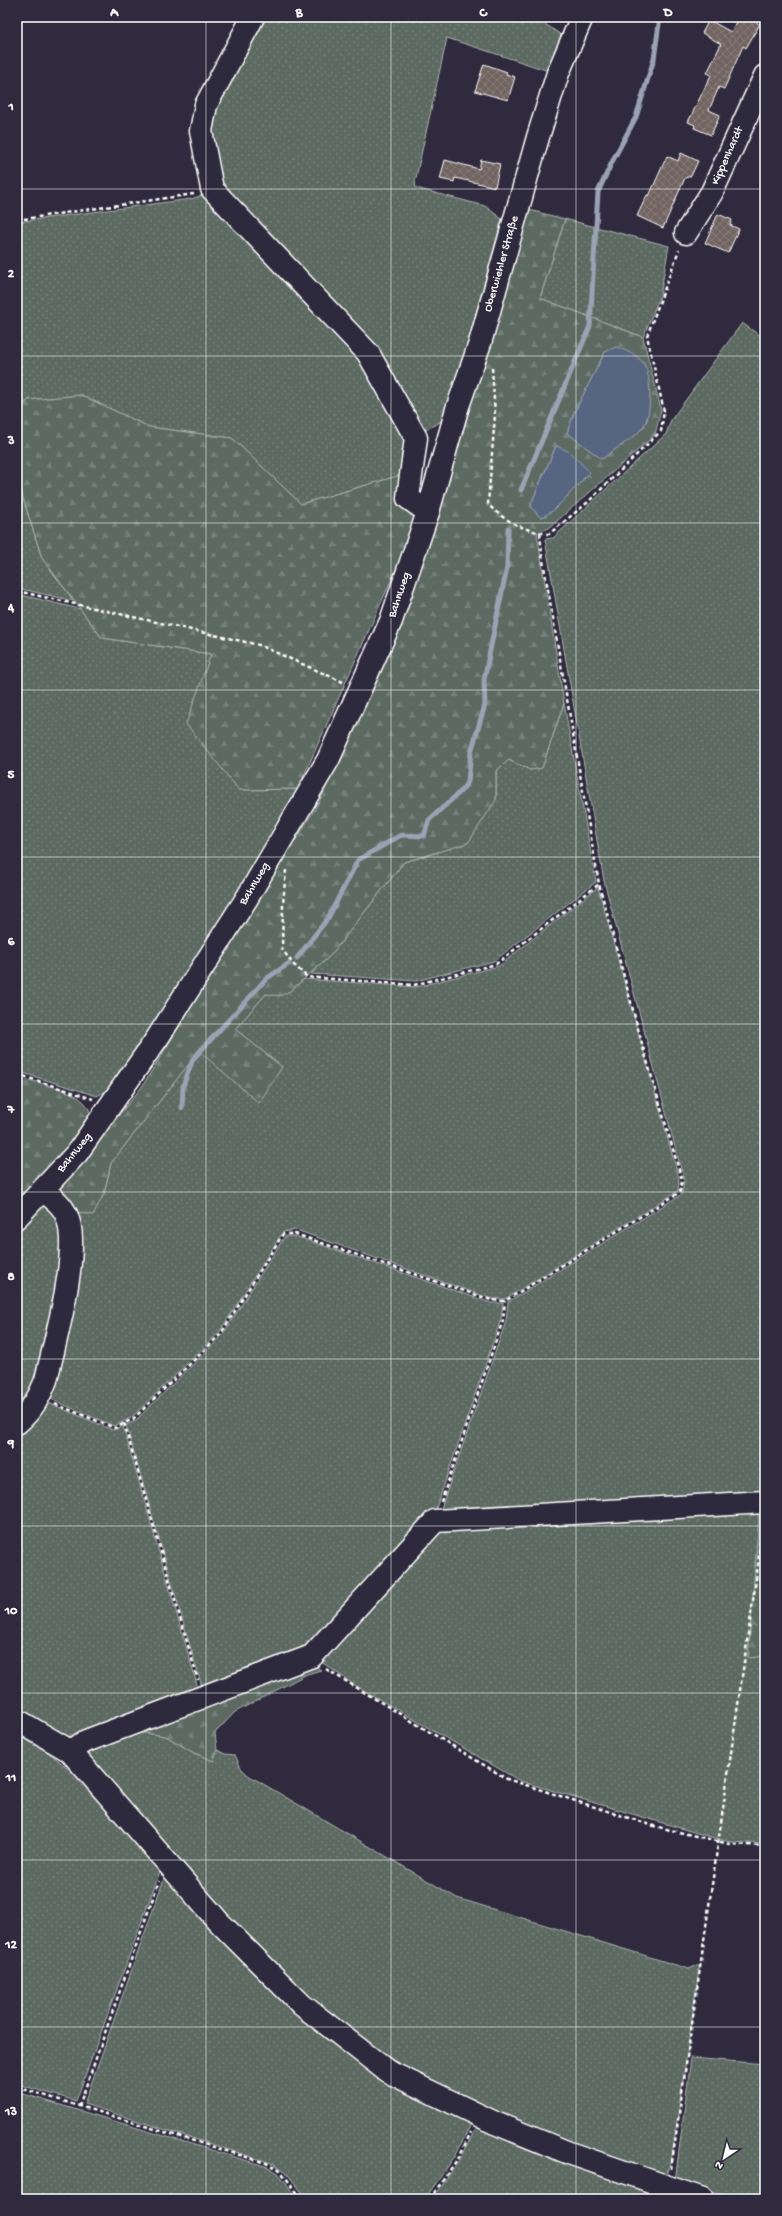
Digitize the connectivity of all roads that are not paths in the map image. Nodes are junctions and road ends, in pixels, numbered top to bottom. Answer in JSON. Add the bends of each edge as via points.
{"nodes":[{"id":1,"x":253,"y":17,"type":"edge"},
{"id":2,"x":582,"y":17,"type":"edge"},
{"id":3,"x":765,"y":76,"type":"edge"},
{"id":4,"x":686,"y":233,"type":"road end"},
{"id":5,"x":428,"y":512,"type":"junction"},
{"id":6,"x":43,"y":1191,"type":"junction"},
{"id":7,"x":17,"y":1217,"type":"edge"},
{"id":8,"x":17,"y":1423,"type":"edge"},
{"id":9,"x":764,"y":1502,"type":"edge"},
{"id":10,"x":17,"y":1720,"type":"edge"},
{"id":11,"x":70,"y":1751,"type":"junction"},
{"id":12,"x":703,"y":2199,"type":"edge"}],
"edges":[{"from":1,"to":5,"type":"street","via":[[206,105],[201,131],[212,189],[368,353],[416,438],[408,498]]},
{"from":2,"to":5,"type":"street","name":"Oberwiehler Straße","via":[[558,72]]},
{"from":3,"to":4,"type":"street","name":"Kippenhardt","via":[[712,192]]},
{"from":5,"to":6,"type":"street","name":"Bahnweg","via":[[391,621],[328,760],[276,849],[158,1038],[78,1152]]},
{"from":6,"to":7,"type":"street","name":"Bahnweg"},
{"from":6,"to":8,"type":"street","via":[[60,1202],[69,1222],[70,1262],[46,1380],[40,1397],[31,1411]]},
{"from":9,"to":11,"type":"street","via":[[435,1521],[312,1656],[86,1741]]},
{"from":10,"to":11,"type":"street"},
{"from":11,"to":12,"type":"street","via":[[218,1921],[302,2005],[387,2070],[479,2115],[569,2153]]}]}
